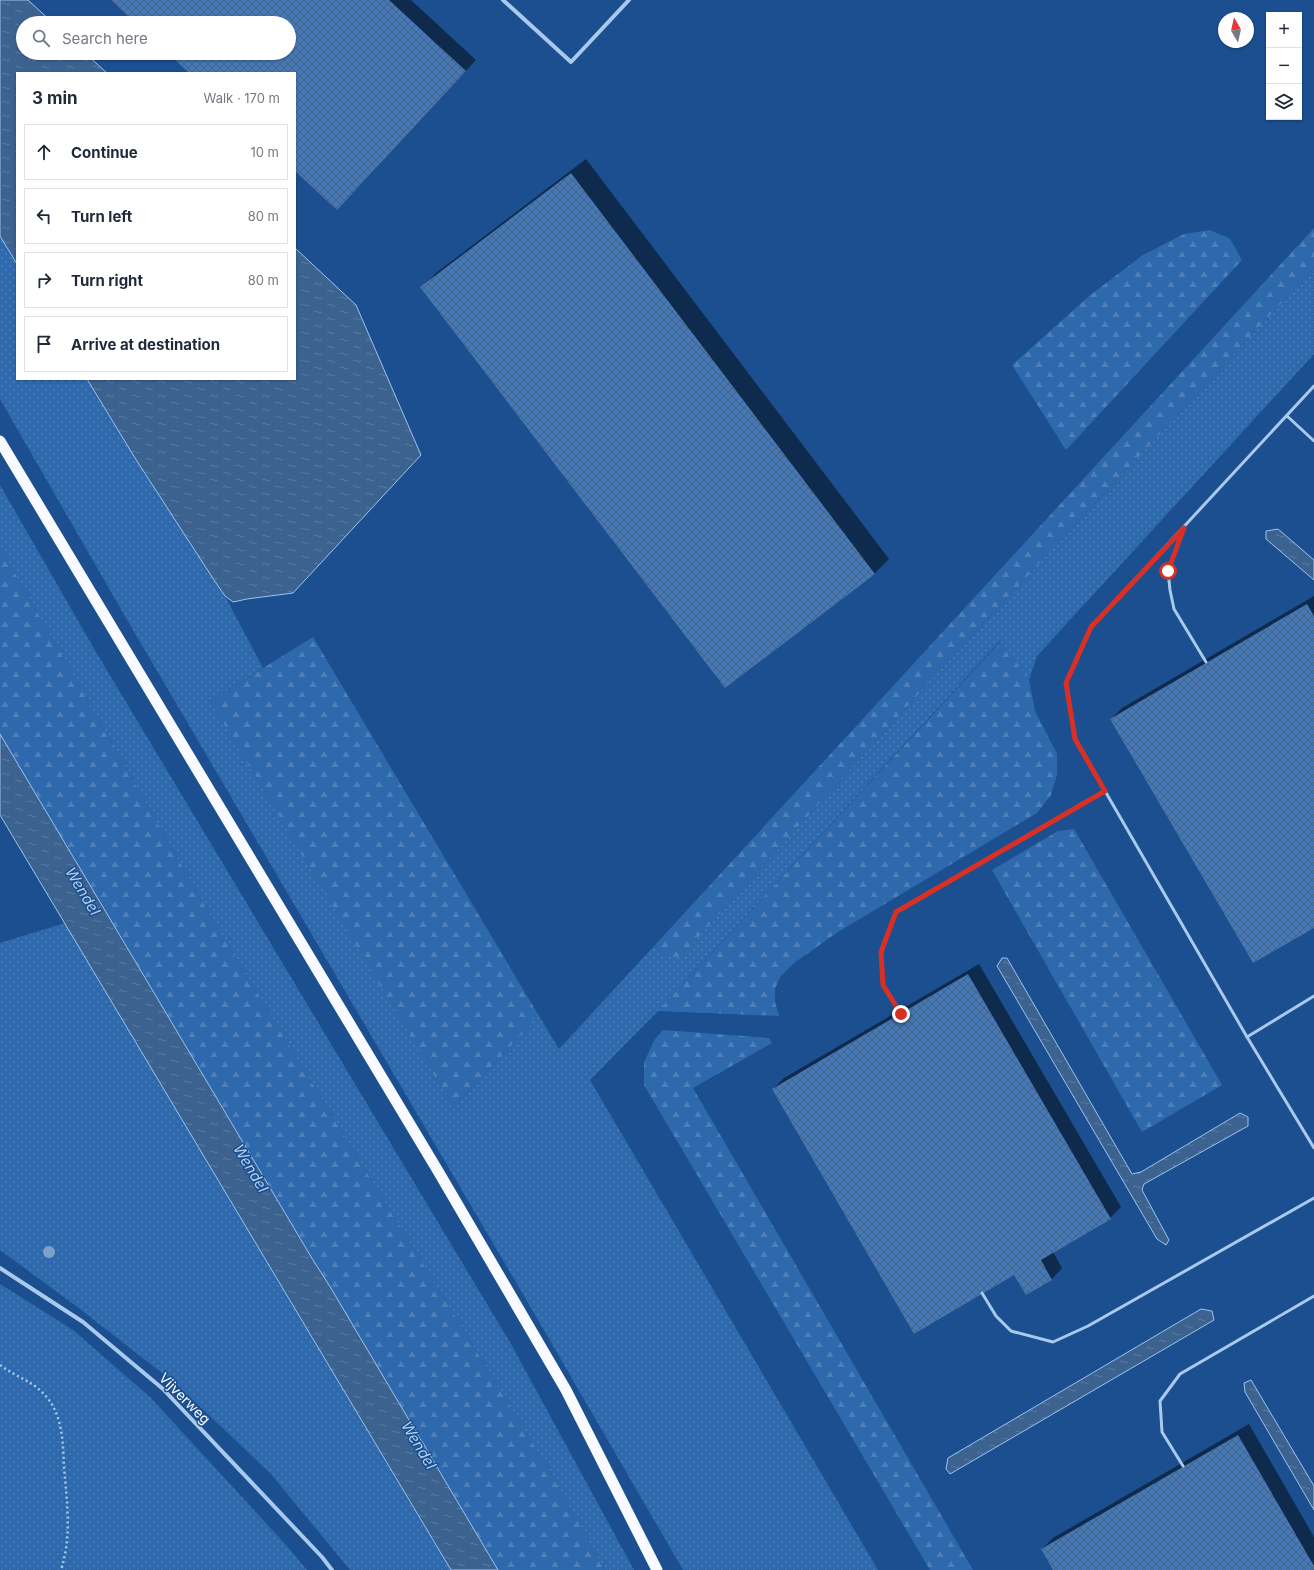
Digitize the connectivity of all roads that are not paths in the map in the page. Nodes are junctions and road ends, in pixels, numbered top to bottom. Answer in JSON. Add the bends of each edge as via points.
{"nodes":[{"id":1,"x":503,"y":0,"type":"edge"},
{"id":2,"x":629,"y":0,"type":"edge"},
{"id":3,"x":1314,"y":386,"type":"edge"},
{"id":4,"x":1287,"y":416,"type":"junction"},
{"id":5,"x":0,"y":441,"type":"edge"},
{"id":6,"x":1314,"y":441,"type":"edge"},
{"id":7,"x":1184,"y":528,"type":"junction"},
{"id":8,"x":1206,"y":662,"type":"dead end"},
{"id":9,"x":1105,"y":791,"type":"junction"},
{"id":10,"x":1314,"y":996,"type":"edge"},
{"id":11,"x":901,"y":1014,"type":"dead end"},
{"id":12,"x":1247,"y":1037,"type":"junction"},
{"id":13,"x":1314,"y":1148,"type":"edge"},
{"id":14,"x":1314,"y":1198,"type":"edge"},
{"id":15,"x":0,"y":1268,"type":"edge"},
{"id":16,"x":982,"y":1293,"type":"dead end"},
{"id":17,"x":1314,"y":1296,"type":"edge"},
{"id":18,"x":1183,"y":1466,"type":"dead end"},
{"id":19,"x":332,"y":1570,"type":"edge"},
{"id":20,"x":657,"y":1570,"type":"edge"}],
"edges":[{"from":1,"to":2,"type":"street","via":[[571,62]]},
{"from":3,"to":4,"type":"lane"},
{"from":4,"to":6,"type":"lane"},
{"from":4,"to":7,"type":"lane"},
{"from":5,"to":20,"type":"highway","via":[[438,1171],[562,1384]]},
{"from":7,"to":8,"type":"lane","via":[[1168,571],[1170,590],[1174,609]]},
{"from":7,"to":9,"type":"lane","via":[[1091,627],[1066,683],[1075,739]]},
{"from":9,"to":11,"type":"lane","via":[[896,912],[881,952],[883,985]]},
{"from":9,"to":12,"type":"lane"},
{"from":10,"to":12,"type":"lane"},
{"from":12,"to":13,"type":"lane"},
{"from":14,"to":16,"type":"lane","via":[[1088,1326],[1053,1342],[1011,1331],[996,1316]]},
{"from":15,"to":19,"type":"street","name":"Vijverweg","via":[[83,1322],[163,1389]]},
{"from":17,"to":18,"type":"lane","via":[[1180,1374],[1160,1401],[1162,1432]]}]}
